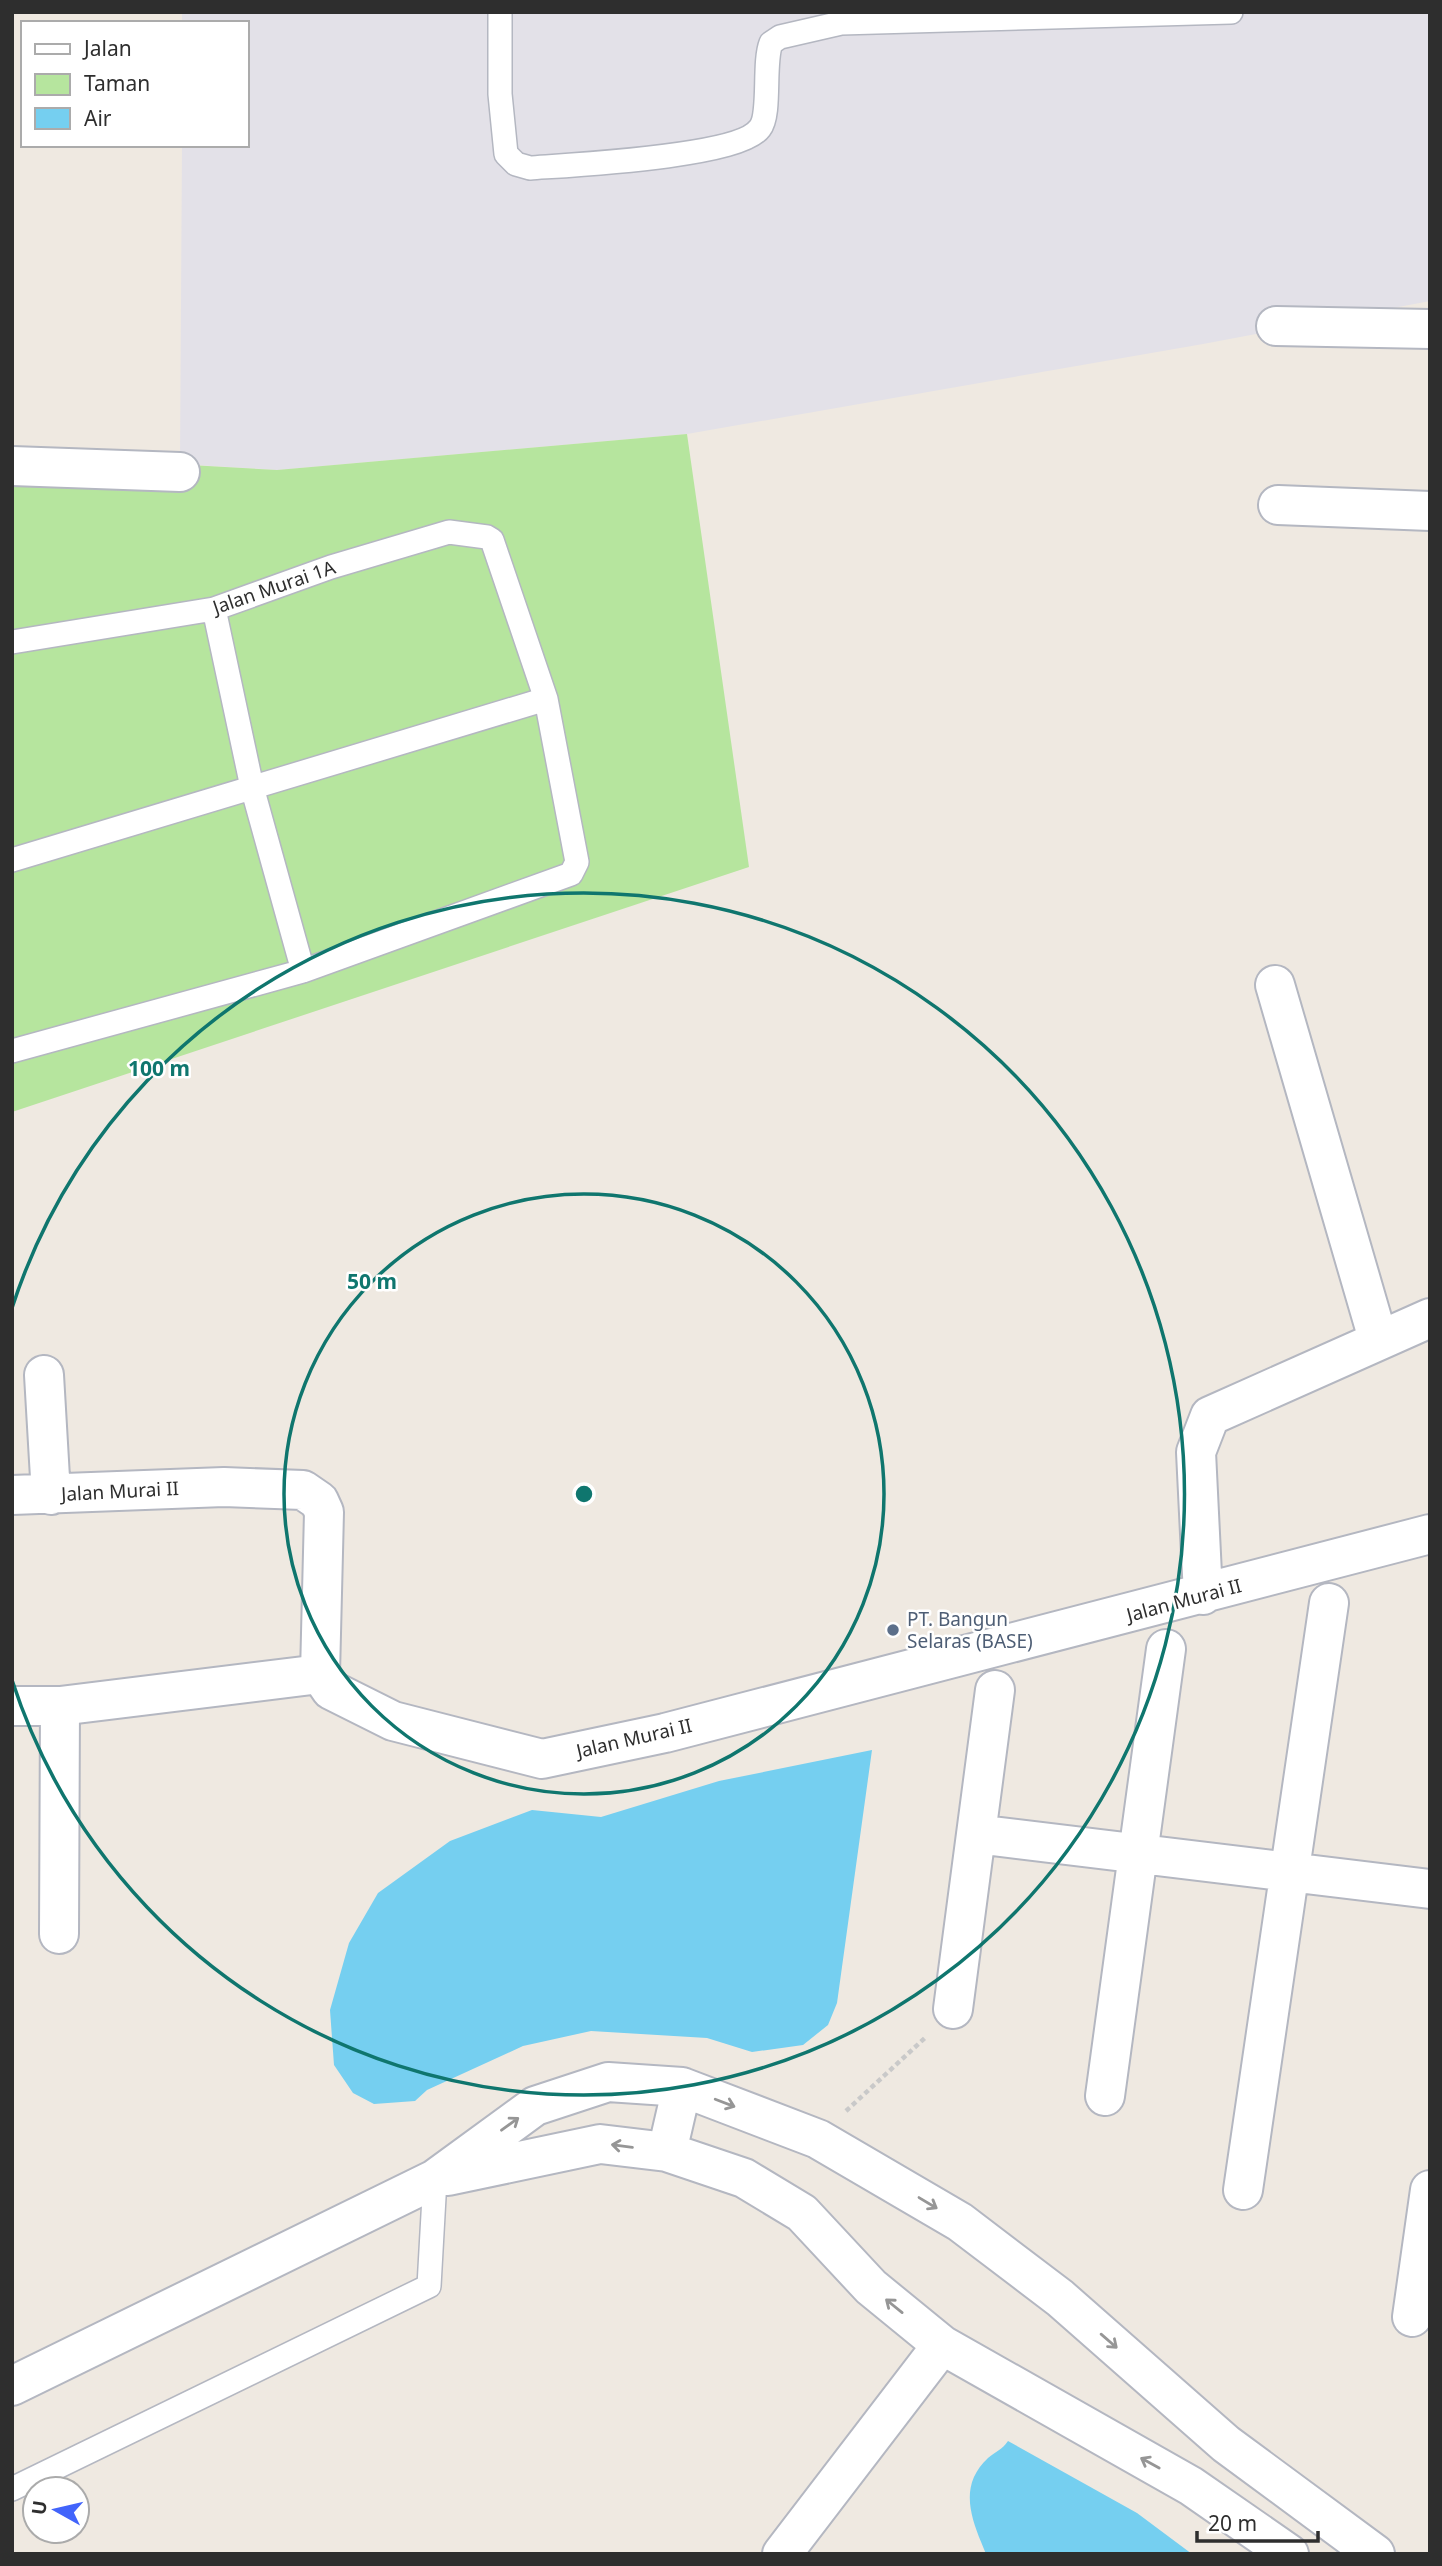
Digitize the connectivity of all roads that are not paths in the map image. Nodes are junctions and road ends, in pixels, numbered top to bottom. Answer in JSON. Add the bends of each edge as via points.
{"nodes":[{"id":1,"x":500,"y":12,"type":"edge"},
{"id":2,"x":1231,"y":12,"type":"edge"},
{"id":3,"x":841,"y":18,"type":"edge"},
{"id":4,"x":1276,"y":326,"type":"dead end"},
{"id":5,"x":1430,"y":328,"type":"edge"},
{"id":6,"x":12,"y":466,"type":"edge"},
{"id":7,"x":180,"y":472,"type":"dead end"},
{"id":8,"x":1278,"y":505,"type":"dead end"},
{"id":9,"x":1430,"y":510,"type":"edge"},
{"id":10,"x":214,"y":609,"type":"junction"},
{"id":11,"x":12,"y":642,"type":"edge"},
{"id":12,"x":546,"y":699,"type":"junction"},
{"id":13,"x":252,"y":787,"type":"junction"},
{"id":14,"x":12,"y":860,"type":"edge"},
{"id":15,"x":303,"y":971,"type":"junction"},
{"id":16,"x":1275,"y":985,"type":"dead end"},
{"id":17,"x":12,"y":1051,"type":"edge"},
{"id":18,"x":1430,"y":1318,"type":"edge"},
{"id":19,"x":1377,"y":1339,"type":"junction"},
{"id":20,"x":44,"y":1375,"type":"dead end"},
{"id":21,"x":12,"y":1495,"type":"edge"},
{"id":22,"x":51,"y":1495,"type":"junction"},
{"id":23,"x":1430,"y":1534,"type":"edge"},
{"id":24,"x":1203,"y":1595,"type":"junction"},
{"id":25,"x":1329,"y":1603,"type":"dead end"},
{"id":26,"x":1166,"y":1649,"type":"dead end"},
{"id":27,"x":320,"y":1674,"type":"junction"},
{"id":28,"x":995,"y":1690,"type":"dead end"},
{"id":29,"x":12,"y":1706,"type":"edge"},
{"id":30,"x":60,"y":1706,"type":"junction"},
{"id":31,"x":976,"y":1834,"type":"junction"},
{"id":32,"x":1137,"y":1854,"type":"junction"},
{"id":33,"x":1290,"y":1872,"type":"junction"},
{"id":34,"x":1430,"y":1889,"type":"edge"},
{"id":35,"x":59,"y":1934,"type":"dead end"},
{"id":36,"x":953,"y":2009,"type":"road end"},
{"id":37,"x":682,"y":2087,"type":"junction"},
{"id":38,"x":1105,"y":2096,"type":"dead end"},
{"id":39,"x":667,"y":2152,"type":"junction"},
{"id":40,"x":435,"y":2179,"type":"junction"},
{"id":41,"x":1243,"y":2190,"type":"dead end"},
{"id":42,"x":1430,"y":2190,"type":"edge"},
{"id":43,"x":1412,"y":2318,"type":"dead end"},
{"id":44,"x":942,"y":2345,"type":"junction"},
{"id":45,"x":12,"y":2386,"type":"edge"},
{"id":46,"x":1226,"y":2444,"type":"junction"},
{"id":47,"x":1191,"y":2486,"type":"junction"},
{"id":48,"x":12,"y":2489,"type":"edge"},
{"id":49,"x":782,"y":2554,"type":"edge"},
{"id":50,"x":1289,"y":2554,"type":"edge"},
{"id":51,"x":1375,"y":2554,"type":"edge"}],
"edges":[{"from":1,"to":3,"type":"lane","via":[[506,154],[516,164],[530,168],[659,158],[748,138],[763,123],[771,43]]},
{"from":2,"to":3,"type":"lane"},
{"from":4,"to":5,"type":"street"},
{"from":6,"to":7,"type":"street"},
{"from":8,"to":9,"type":"street"},
{"from":10,"to":11,"type":"lane","name":"Jalan Murai 1A"},
{"from":10,"to":12,"type":"lane","name":"Jalan Murai 1A","via":[[449,532],[480,535],[492,540]]},
{"from":10,"to":13,"type":"lane"},
{"from":12,"to":13,"type":"lane"},
{"from":12,"to":15,"type":"lane","via":[[575,870]]},
{"from":13,"to":14,"type":"lane"},
{"from":13,"to":15,"type":"lane"},
{"from":15,"to":17,"type":"lane"},
{"from":16,"to":19,"type":"street"},
{"from":18,"to":19,"type":"street"},
{"from":19,"to":24,"type":"street","via":[[1210,1416],[1196,1451]]},
{"from":20,"to":22,"type":"street"},
{"from":21,"to":22,"type":"street","name":"Jalan Murai II"},
{"from":22,"to":27,"type":"street","name":"Jalan Murai II","via":[[224,1487],[303,1490],[312,1495],[324,1511]]},
{"from":23,"to":24,"type":"street","name":"Jalan Murai II"},
{"from":24,"to":27,"type":"street","name":"Jalan Murai II","via":[[665,1733],[542,1759],[393,1721],[331,1690]]},
{"from":25,"to":33,"type":"street"},
{"from":26,"to":32,"type":"street"},
{"from":27,"to":30,"type":"street"},
{"from":28,"to":31,"type":"street"},
{"from":29,"to":30,"type":"street"},
{"from":30,"to":35,"type":"street"},
{"from":31,"to":32,"type":"street"},
{"from":31,"to":36,"type":"street"},
{"from":32,"to":33,"type":"street"},
{"from":32,"to":38,"type":"street"},
{"from":33,"to":34,"type":"street"},
{"from":33,"to":41,"type":"street"},
{"from":37,"to":39,"type":"street"},
{"from":40,"to":37,"type":"street","one_way":true,"via":[[535,2106],[608,2082]]},
{"from":37,"to":46,"type":"street","one_way":true,"via":[[818,2139],[960,2222],[1060,2298]]},
{"from":39,"to":40,"type":"street","one_way":true,"via":[[600,2144]]},
{"from":44,"to":39,"type":"street","one_way":true,"via":[[871,2287],[802,2213],[744,2178]]},
{"from":40,"to":45,"type":"street"},
{"from":40,"to":48,"type":"lane","via":[[429,2286]]},
{"from":42,"to":43,"type":"street"},
{"from":47,"to":44,"type":"street","one_way":true},
{"from":44,"to":49,"type":"street"},
{"from":46,"to":47,"type":"street"},
{"from":46,"to":51,"type":"street"},
{"from":47,"to":50,"type":"street"}]}
